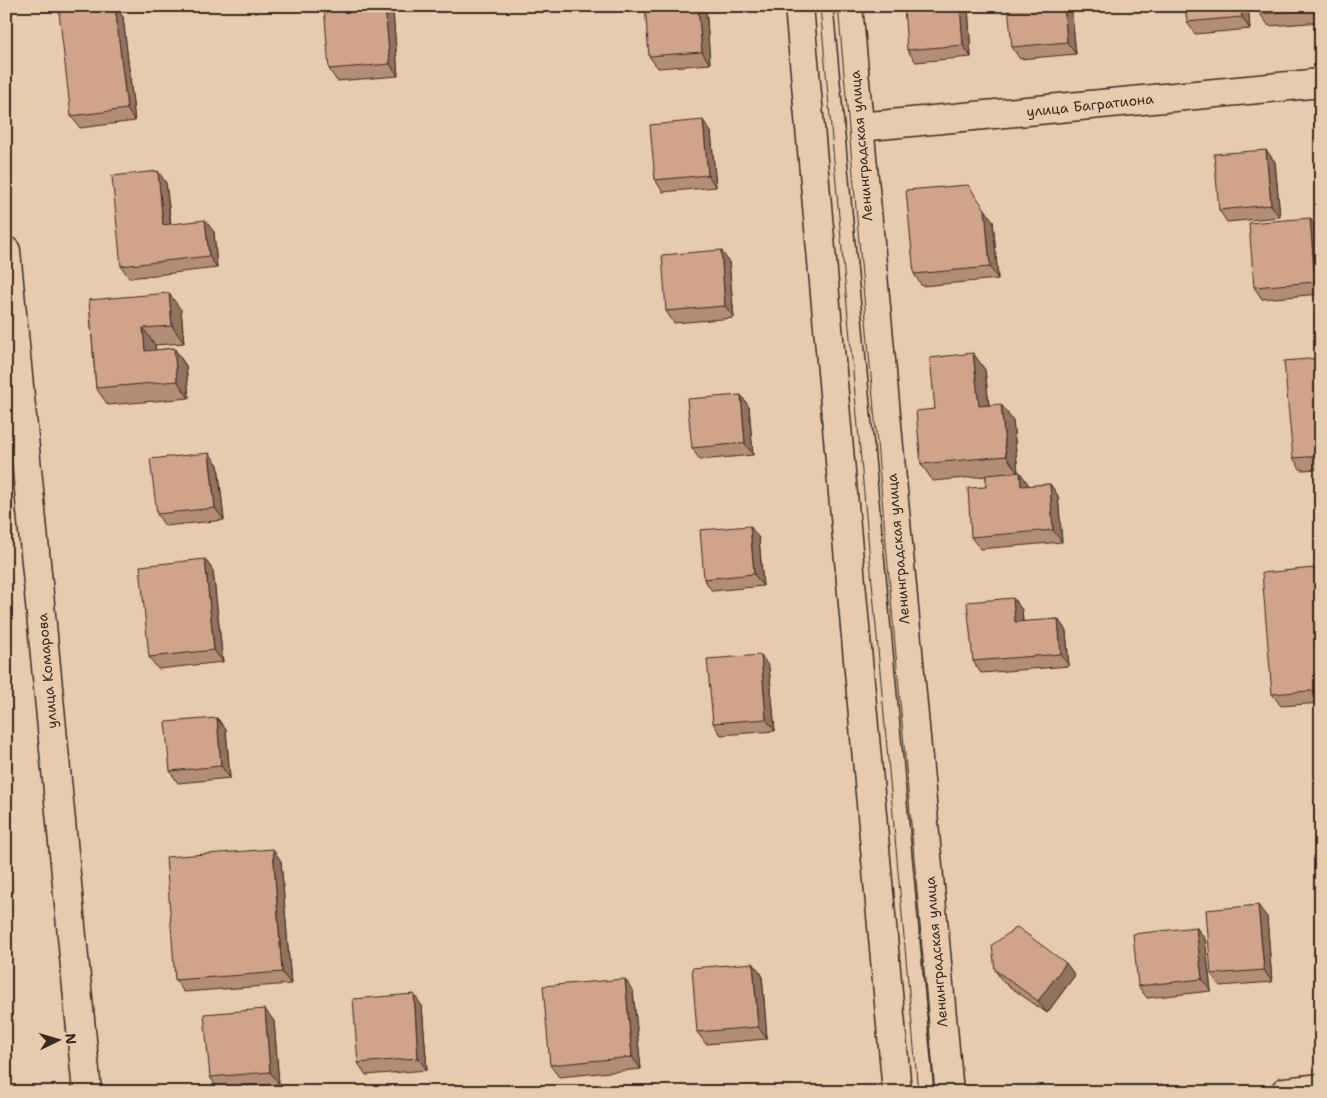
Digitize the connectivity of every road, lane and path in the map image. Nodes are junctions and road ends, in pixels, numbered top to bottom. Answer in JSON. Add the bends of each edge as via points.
{"nodes":[{"id":1,"x":799,"y":6,"type":"edge"},
{"id":2,"x":848,"y":6,"type":"edge"},
{"id":3,"x":1321,"y":83,"type":"edge"},
{"id":4,"x":859,"y":128,"type":"junction"},
{"id":5,"x":6,"y":251,"type":"edge"},
{"id":6,"x":1321,"y":1088,"type":"edge"},
{"id":7,"x":87,"y":1092,"type":"edge"},
{"id":8,"x":897,"y":1092,"type":"edge"},
{"id":9,"x":949,"y":1092,"type":"edge"},
{"id":10,"x":1285,"y":1092,"type":"edge"}],
"edges":[{"from":1,"to":8,"type":"main road"},
{"from":2,"to":4,"type":"main road","name":"Ленинградская улица"},
{"from":3,"to":4,"type":"main road","name":"улица Багратиона"},
{"from":4,"to":9,"type":"main road","name":"Ленинградская улица"},
{"from":5,"to":7,"type":"main road","name":"улица Комарова"},
{"from":6,"to":10,"type":"main road"}]}
